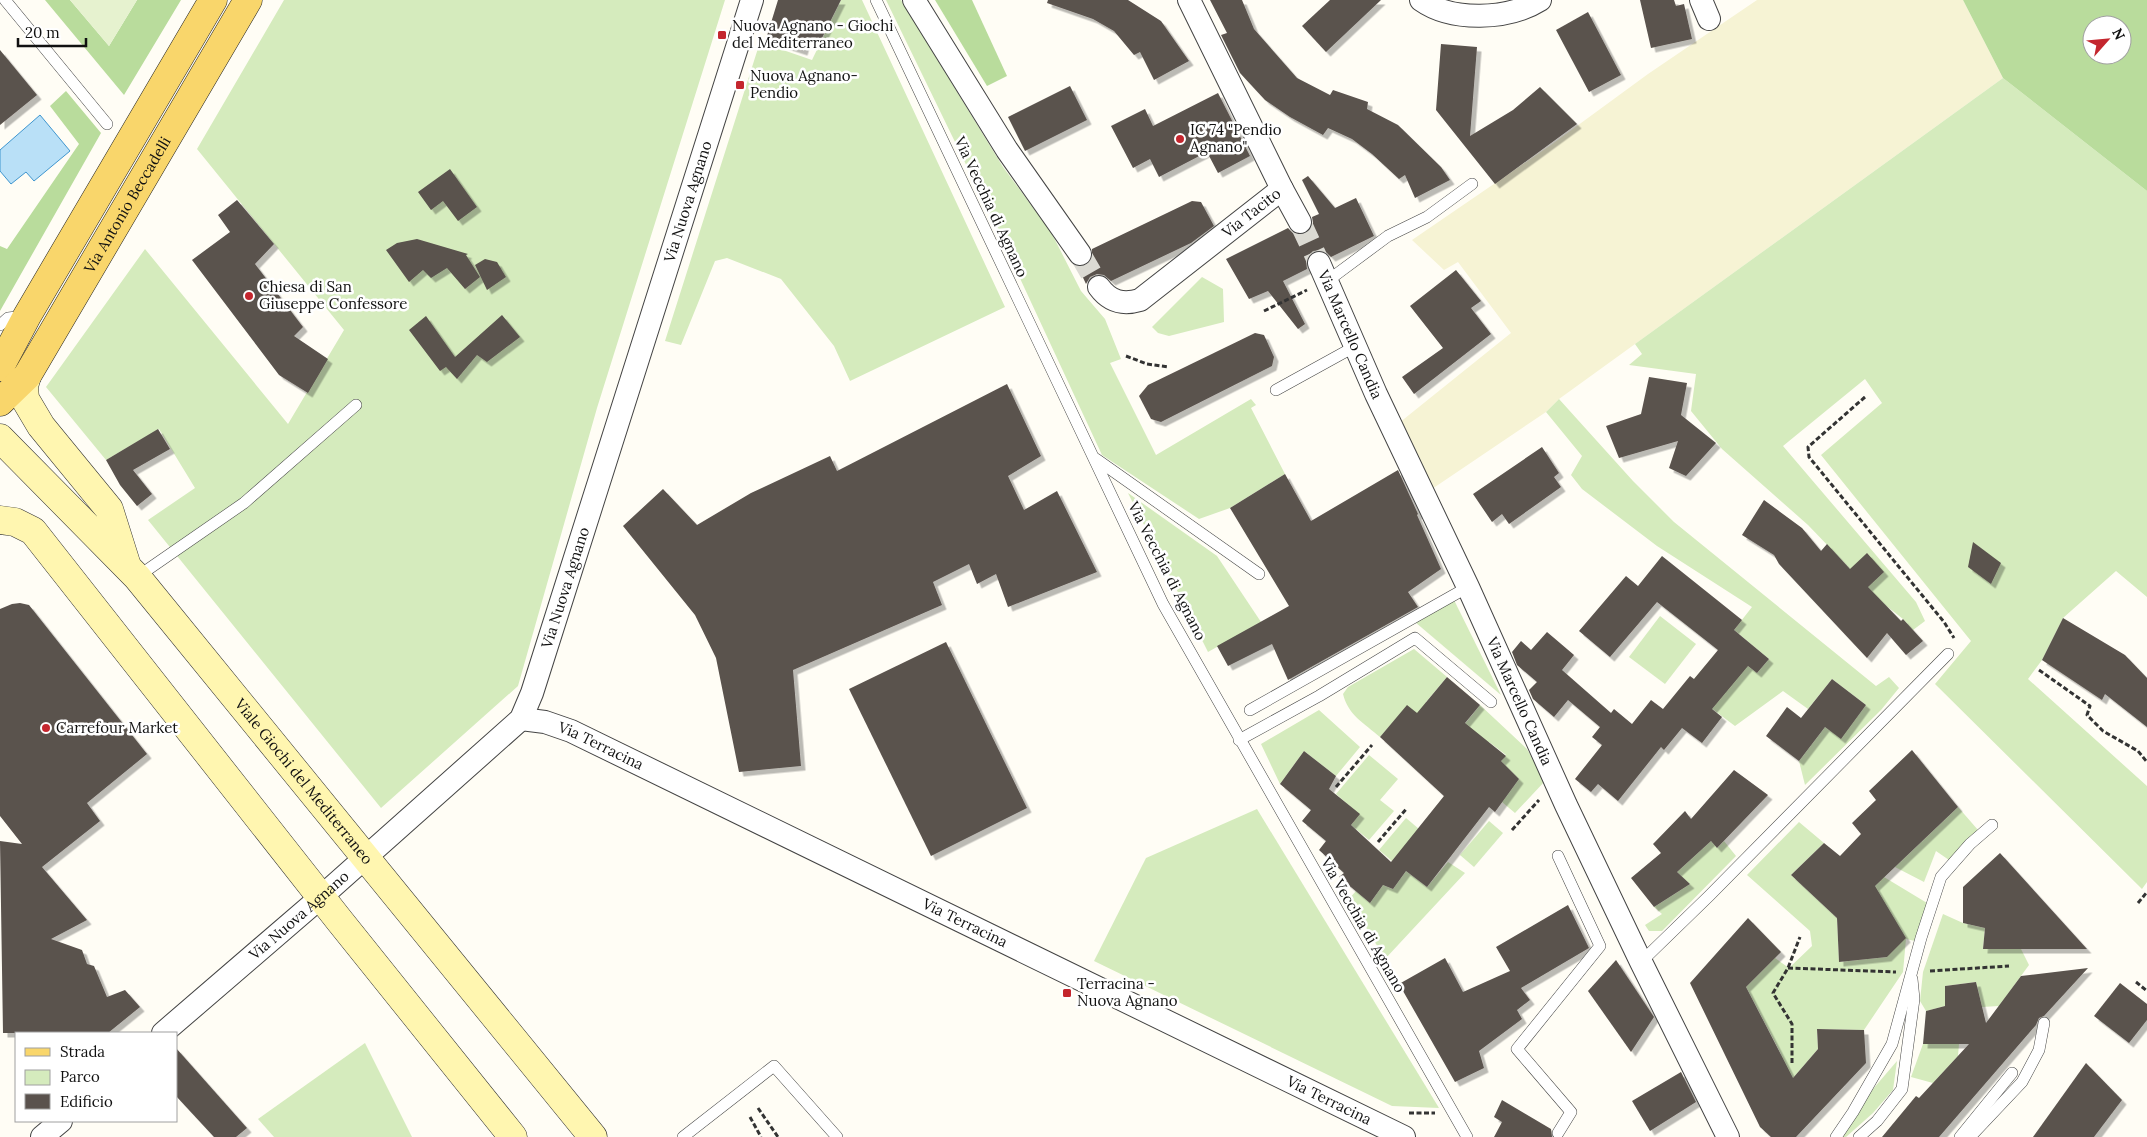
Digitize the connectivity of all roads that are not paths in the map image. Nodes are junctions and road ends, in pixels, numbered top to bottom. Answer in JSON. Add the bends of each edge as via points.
{"nodes":[{"id":1,"x":5,"y":0,"type":"edge"},
{"id":2,"x":213,"y":0,"type":"edge"},
{"id":3,"x":248,"y":0,"type":"edge"},
{"id":4,"x":752,"y":0,"type":"edge"},
{"id":5,"x":876,"y":0,"type":"edge"},
{"id":6,"x":914,"y":0,"type":"edge"},
{"id":7,"x":1189,"y":0,"type":"edge"},
{"id":8,"x":1421,"y":0,"type":"edge"},
{"id":9,"x":1540,"y":0,"type":"edge"},
{"id":10,"x":107,"y":124,"type":"dead end"},
{"id":11,"x":1472,"y":184,"type":"dead end"},
{"id":12,"x":1282,"y":189,"type":"junction"},
{"id":13,"x":1300,"y":222,"type":"tunnel mouth"},
{"id":14,"x":1080,"y":254,"type":"tunnel mouth"},
{"id":15,"x":1323,"y":272,"type":"joint"},
{"id":16,"x":1099,"y":287,"type":"tunnel mouth"},
{"id":17,"x":27,"y":316,"type":"junction"},
{"id":18,"x":0,"y":325,"type":"edge"},
{"id":19,"x":1354,"y":347,"type":"junction"},
{"id":20,"x":0,"y":367,"type":"edge"},
{"id":21,"x":27,"y":376,"type":"junction"},
{"id":22,"x":1276,"y":390,"type":"dead end"},
{"id":23,"x":0,"y":402,"type":"edge"},
{"id":24,"x":356,"y":404,"type":"dead end"},
{"id":25,"x":0,"y":438,"type":"edge"},
{"id":26,"x":1094,"y":458,"type":"junction"},
{"id":27,"x":0,"y":520,"type":"edge"},
{"id":28,"x":132,"y":572,"type":"junction"},
{"id":29,"x":1259,"y":574,"type":"dead end"},
{"id":30,"x":1468,"y":587,"type":"junction"},
{"id":31,"x":1948,"y":654,"type":"road end"},
{"id":32,"x":1491,"y":702,"type":"dead end"},
{"id":33,"x":1250,"y":710,"type":"dead end"},
{"id":34,"x":521,"y":719,"type":"junction"},
{"id":35,"x":1239,"y":740,"type":"junction"},
{"id":36,"x":1992,"y":825,"type":"dead end"},
{"id":37,"x":1558,"y":856,"type":"dead end"},
{"id":38,"x":366,"y":858,"type":"junction"},
{"id":39,"x":321,"y":897,"type":"junction"},
{"id":40,"x":1640,"y":962,"type":"junction"},
{"id":41,"x":1911,"y":973,"type":"junction"},
{"id":42,"x":2044,"y":1023,"type":"dead end"},
{"id":43,"x":164,"y":1032,"type":"edge"},
{"id":44,"x":2012,"y":1073,"type":"dead end"},
{"id":45,"x":59,"y":1122,"type":"edge"},
{"id":46,"x":1558,"y":1133,"type":"dead end"},
{"id":47,"x":42,"y":1137,"type":"edge"},
{"id":48,"x":513,"y":1137,"type":"edge"},
{"id":49,"x":593,"y":1137,"type":"edge"},
{"id":50,"x":683,"y":1137,"type":"edge"},
{"id":51,"x":837,"y":1137,"type":"edge"},
{"id":52,"x":1404,"y":1137,"type":"edge"},
{"id":53,"x":1467,"y":1137,"type":"edge"},
{"id":54,"x":1728,"y":1137,"type":"edge"},
{"id":55,"x":1836,"y":1137,"type":"edge"},
{"id":56,"x":1860,"y":1137,"type":"edge"},
{"id":57,"x":1960,"y":1137,"type":"edge"},
{"id":58,"x":1970,"y":1137,"type":"edge"}],
"edges":[{"from":1,"to":10,"type":"lane"},
{"from":2,"to":17,"type":"main road","name":"Via Antonio Beccadelli"},
{"from":3,"to":21,"type":"main road","name":"Via Antonio Beccadelli"},
{"from":4,"to":34,"type":"street","name":"Via Nuova Agnano","via":[[532,693]]},
{"from":5,"to":26,"type":"lane","name":"Via Vecchia di Agnano"},
{"from":6,"to":14,"type":"street","via":[[1007,150]]},
{"from":7,"to":12,"type":"street","name":"Via Tacito"},
{"from":8,"to":9,"type":"street","via":[[1451,14],[1478,15],[1501,13]]},
{"from":11,"to":15,"type":"lane","via":[[1427,217]]},
{"from":12,"to":13,"type":"street"},
{"from":12,"to":16,"type":"street","name":"Via Tacito","via":[[1140,300],[1127,304],[1106,296]]},
{"from":15,"to":19,"type":"street","name":"Via Marcello Candia"},
{"from":17,"to":18,"type":"lane","via":[[8,318]]},
{"from":17,"to":20,"type":"main road","name":"Via Antonio Beccadelli"},
{"from":19,"to":22,"type":"lane"},
{"from":19,"to":30,"type":"street","name":"Via Marcello Candia"},
{"from":21,"to":23,"type":"main road","name":"Via Antonio Beccadelli"},
{"from":21,"to":28,"type":"main road","via":[[24,386],[26,398],[41,426],[108,509]]},
{"from":24,"to":28,"type":"lane","via":[[244,503]]},
{"from":25,"to":28,"type":"main road","name":"Viale Giochi del Mediterraneo"},
{"from":26,"to":29,"type":"lane"},
{"from":26,"to":35,"type":"lane","name":"Via Vecchia di Agnano","via":[[1163,604]]},
{"from":27,"to":39,"type":"main road","via":[[33,530]]},
{"from":28,"to":38,"type":"main road","name":"Viale Giochi del Mediterraneo"},
{"from":30,"to":33,"type":"lane"},
{"from":30,"to":40,"type":"street","name":"Via Marcello Candia"},
{"from":31,"to":40,"type":"lane"},
{"from":32,"to":35,"type":"lane","via":[[1415,638]]},
{"from":34,"to":38,"type":"street","name":"Via Nuova Agnano"},
{"from":34,"to":52,"type":"street","name":"Via Terracina","via":[[545,722],[570,731]]},
{"from":35,"to":53,"type":"lane","name":"Via Vecchia di Agnano"},
{"from":36,"to":41,"type":"lane","via":[[1941,877]]},
{"from":37,"to":46,"type":"lane","via":[[1600,946],[1517,1049],[1571,1112]]},
{"from":38,"to":39,"type":"street","name":"Via Nuova Agnano"},
{"from":38,"to":49,"type":"main road","name":"Viale Giochi del Mediterraneo"},
{"from":39,"to":43,"type":"street","name":"Via Nuova Agnano"},
{"from":39,"to":48,"type":"main road"},
{"from":40,"to":54,"type":"street","name":"Via Marcello Candia"},
{"from":41,"to":55,"type":"lane","via":[[1892,1044],[1854,1112]]},
{"from":41,"to":56,"type":"lane","via":[[1914,999],[1902,1089]]},
{"from":42,"to":58,"type":"lane","via":[[2039,1050],[2022,1082]]},
{"from":44,"to":57,"type":"lane"},
{"from":45,"to":47,"type":"street"},
{"from":50,"to":51,"type":"lane","via":[[774,1066]]}]}
